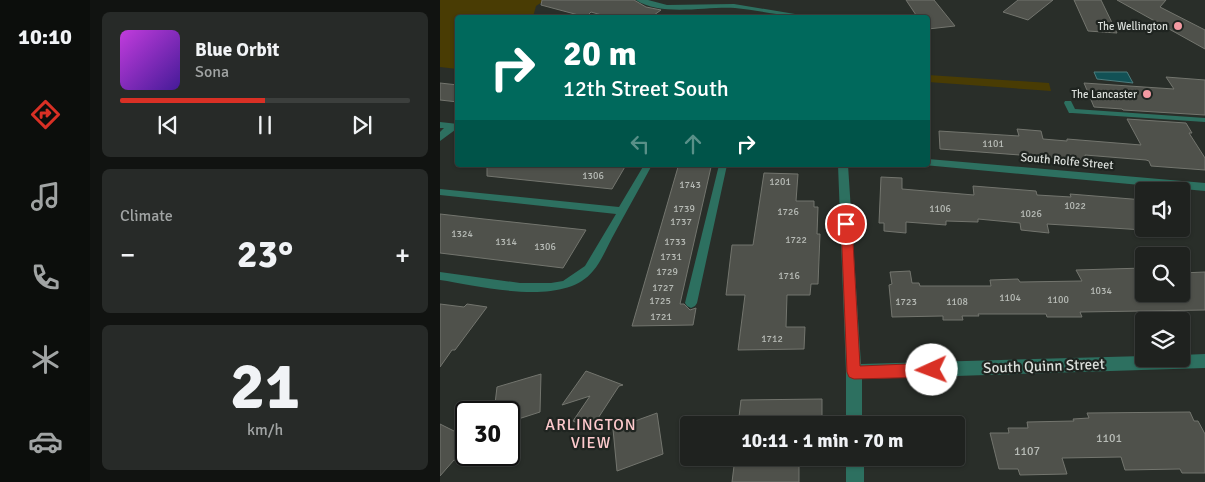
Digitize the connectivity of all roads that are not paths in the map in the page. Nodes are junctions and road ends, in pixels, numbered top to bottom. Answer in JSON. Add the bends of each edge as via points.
{"nodes":[{"id":1,"x":640,"y":0,"type":"edge"},
{"id":2,"x":736,"y":3,"type":"edge"},
{"id":3,"x":800,"y":15,"type":"edge"},
{"id":4,"x":1068,"y":103,"type":"dead end"},
{"id":5,"x":1205,"y":120,"type":"edge"},
{"id":6,"x":440,"y":125,"type":"edge"},
{"id":7,"x":455,"y":127,"type":"edge"},
{"id":8,"x":440,"y":138,"type":"edge"},
{"id":9,"x":930,"y":163,"type":"edge"},
{"id":10,"x":647,"y":167,"type":"edge"},
{"id":11,"x":723,"y":167,"type":"edge"},
{"id":12,"x":843,"y":167,"type":"edge"},
{"id":13,"x":1205,"y":187,"type":"edge"},
{"id":14,"x":440,"y":192,"type":"edge"},
{"id":15,"x":622,"y":211,"type":"junction"},
{"id":16,"x":440,"y":276,"type":"edge"},
{"id":17,"x":691,"y":302,"type":"dead end"},
{"id":18,"x":1205,"y":361,"type":"edge"},
{"id":19,"x":854,"y":372,"type":"junction"},
{"id":20,"x":854,"y":416,"type":"edge"},
{"id":21,"x":854,"y":466,"type":"edge"},
{"id":22,"x":855,"y":482,"type":"edge"}],
"edges":[{"from":1,"to":2,"type":"street","via":[[677,8]]},
{"from":2,"to":3,"type":"street"},
{"from":4,"to":5,"type":"lane","via":[[1072,111]]},
{"from":6,"to":7,"type":"street"},
{"from":7,"to":8,"type":"street"},
{"from":9,"to":13,"type":"street","name":"South Rolfe Street"},
{"from":10,"to":15,"type":"lane"},
{"from":11,"to":17,"type":"lane"},
{"from":12,"to":19,"type":"street"},
{"from":14,"to":15,"type":"lane"},
{"from":15,"to":16,"type":"lane","via":[[589,269],[563,285],[539,288]]},
{"from":18,"to":19,"type":"street","name":"South Quinn Street"},
{"from":19,"to":20,"type":"street"},
{"from":21,"to":22,"type":"street"}]}
